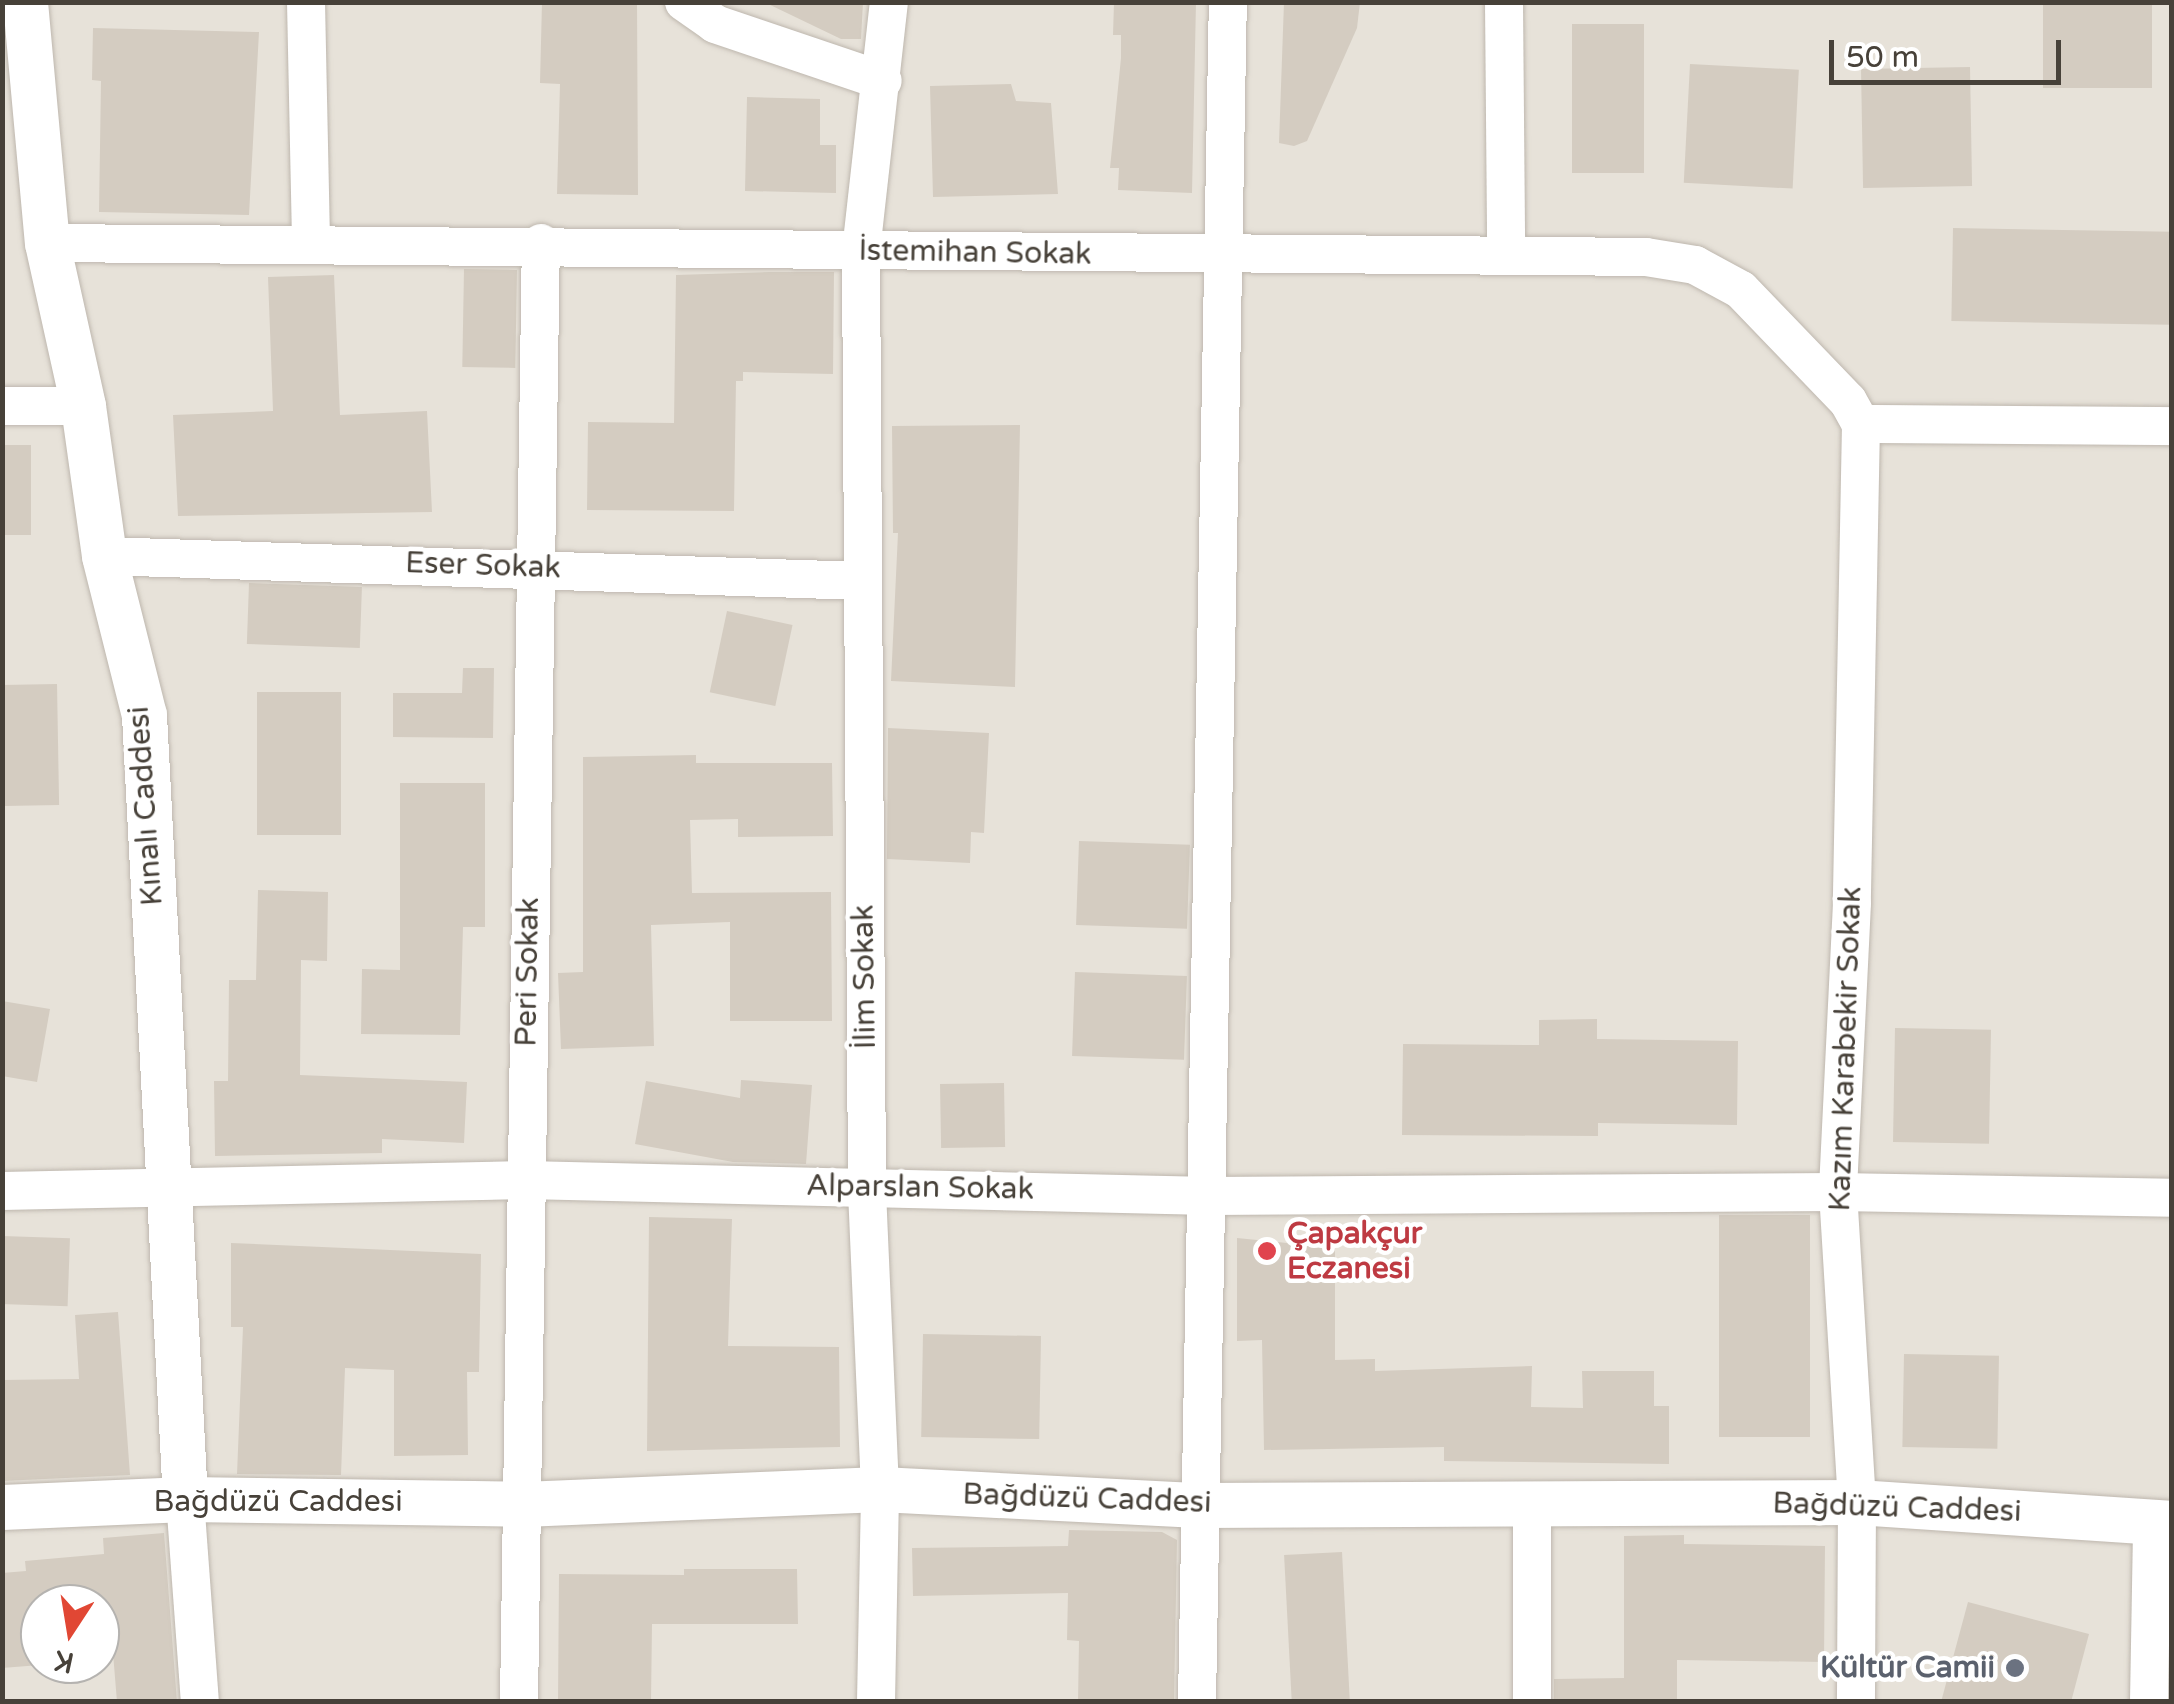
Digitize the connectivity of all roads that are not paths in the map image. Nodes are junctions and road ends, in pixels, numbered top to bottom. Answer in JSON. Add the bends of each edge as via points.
{"nodes":[{"id":1,"x":25,"y":2,"type":"edge"},
{"id":2,"x":306,"y":2,"type":"edge"},
{"id":3,"x":684,"y":2,"type":"edge"},
{"id":4,"x":889,"y":2,"type":"edge"},
{"id":5,"x":1228,"y":2,"type":"edge"},
{"id":6,"x":1504,"y":2,"type":"edge"},
{"id":7,"x":882,"y":81,"type":"junction"},
{"id":8,"x":48,"y":243,"type":"junction"},
{"id":9,"x":541,"y":243,"type":"junction"},
{"id":10,"x":310,"y":244,"type":"junction"},
{"id":11,"x":861,"y":251,"type":"junction"},
{"id":12,"x":1506,"y":253,"type":"junction"},
{"id":13,"x":1222,"y":254,"type":"junction"},
{"id":14,"x":2,"y":406,"type":"edge"},
{"id":15,"x":83,"y":406,"type":"junction"},
{"id":16,"x":1854,"y":412,"type":"junction"},
{"id":17,"x":2172,"y":426,"type":"edge"},
{"id":18,"x":104,"y":556,"type":"junction"},
{"id":19,"x":532,"y":568,"type":"junction"},
{"id":20,"x":861,"y":582,"type":"junction"},
{"id":21,"x":526,"y":1180,"type":"junction"},
{"id":22,"x":867,"y":1186,"type":"junction"},
{"id":23,"x":2,"y":1191,"type":"edge"},
{"id":24,"x":167,"y":1192,"type":"junction"},
{"id":25,"x":1838,"y":1192,"type":"junction"},
{"id":26,"x":1210,"y":1196,"type":"junction"},
{"id":27,"x":2172,"y":1198,"type":"edge"},
{"id":28,"x":880,"y":1490,"type":"junction"},
{"id":29,"x":185,"y":1499,"type":"junction"},
{"id":30,"x":1857,"y":1502,"type":"junction"},
{"id":31,"x":523,"y":1504,"type":"junction"},
{"id":32,"x":1532,"y":1504,"type":"junction"},
{"id":33,"x":1199,"y":1505,"type":"junction"},
{"id":34,"x":2,"y":1507,"type":"edge"},
{"id":35,"x":2162,"y":1522,"type":"edge"},
{"id":36,"x":200,"y":1702,"type":"edge"},
{"id":37,"x":519,"y":1702,"type":"edge"},
{"id":38,"x":876,"y":1702,"type":"edge"},
{"id":39,"x":1197,"y":1702,"type":"edge"},
{"id":40,"x":1532,"y":1702,"type":"edge"},
{"id":41,"x":1856,"y":1702,"type":"edge"},
{"id":42,"x":2149,"y":1702,"type":"edge"}],
"edges":[{"from":1,"to":8,"type":"street","name":"Kınalı Caddesi"},
{"from":2,"to":10,"type":"street"},
{"from":3,"to":7,"type":"street","via":[[715,24]]},
{"from":4,"to":7,"type":"street","name":"İlim Sokak"},
{"from":5,"to":13,"type":"street"},
{"from":6,"to":12,"type":"street"},
{"from":7,"to":11,"type":"street","name":"İlim Sokak"},
{"from":8,"to":10,"type":"street","name":"İstemihan Sokak"},
{"from":8,"to":15,"type":"street","name":"Kınalı Caddesi"},
{"from":9,"to":10,"type":"street","name":"İstemihan Sokak"},
{"from":9,"to":11,"type":"street","name":"İstemihan Sokak"},
{"from":9,"to":19,"type":"street","name":"Peri Sokak"},
{"from":11,"to":13,"type":"street","name":"İstemihan Sokak"},
{"from":11,"to":20,"type":"street","name":"İlim Sokak"},
{"from":12,"to":13,"type":"street","name":"İstemihan Sokak"},
{"from":12,"to":16,"type":"street","name":"İstemihan Sokak","via":[[1695,265],[1741,290]]},
{"from":13,"to":26,"type":"street"},
{"from":14,"to":15,"type":"street"},
{"from":15,"to":18,"type":"street","name":"Kınalı Caddesi"},
{"from":16,"to":17,"type":"street"},
{"from":16,"to":25,"type":"street","name":"Kazım Karabekir Sokak","via":[[1852,903]]},
{"from":18,"to":19,"type":"street","name":"Eser Sokak"},
{"from":18,"to":24,"type":"street","name":"Kınalı Caddesi","via":[[144,715]]},
{"from":19,"to":20,"type":"street","name":"Eser Sokak"},
{"from":19,"to":21,"type":"street","name":"Peri Sokak"},
{"from":20,"to":22,"type":"street","name":"İlim Sokak"},
{"from":21,"to":22,"type":"street","name":"Alparslan Sokak"},
{"from":21,"to":24,"type":"street","name":"Alparslan Sokak"},
{"from":21,"to":31,"type":"street","name":"Peri Sokak"},
{"from":22,"to":26,"type":"street","name":"Alparslan Sokak"},
{"from":22,"to":28,"type":"street","name":"İlim Sokak"},
{"from":23,"to":24,"type":"street","name":"Alparslan Sokak"},
{"from":24,"to":29,"type":"street","name":"Kınalı Caddesi"},
{"from":25,"to":26,"type":"street","name":"Alparslan Sokak"},
{"from":25,"to":27,"type":"street","name":"Alparslan Sokak"},
{"from":25,"to":30,"type":"street","name":"Kazım Karabekir Sokak"},
{"from":26,"to":33,"type":"street"},
{"from":28,"to":31,"type":"street","name":"Bağdüzü Caddesi"},
{"from":28,"to":33,"type":"street","name":"Bağdüzü Caddesi"},
{"from":28,"to":38,"type":"street","name":"İlim Sokak"},
{"from":29,"to":31,"type":"street","name":"Bağdüzü Caddesi"},
{"from":29,"to":34,"type":"street","name":"Bağdüzü Caddesi"},
{"from":29,"to":36,"type":"street"},
{"from":30,"to":32,"type":"street","name":"Bağdüzü Caddesi"},
{"from":30,"to":35,"type":"street","name":"Bağdüzü Caddesi"},
{"from":30,"to":41,"type":"street","name":"Kazım Karabekir Sokak"},
{"from":31,"to":37,"type":"street","name":"Peri Sokak"},
{"from":32,"to":33,"type":"street","name":"Bağdüzü Caddesi"},
{"from":32,"to":40,"type":"street"},
{"from":33,"to":39,"type":"street"},
{"from":35,"to":42,"type":"street"}]}
